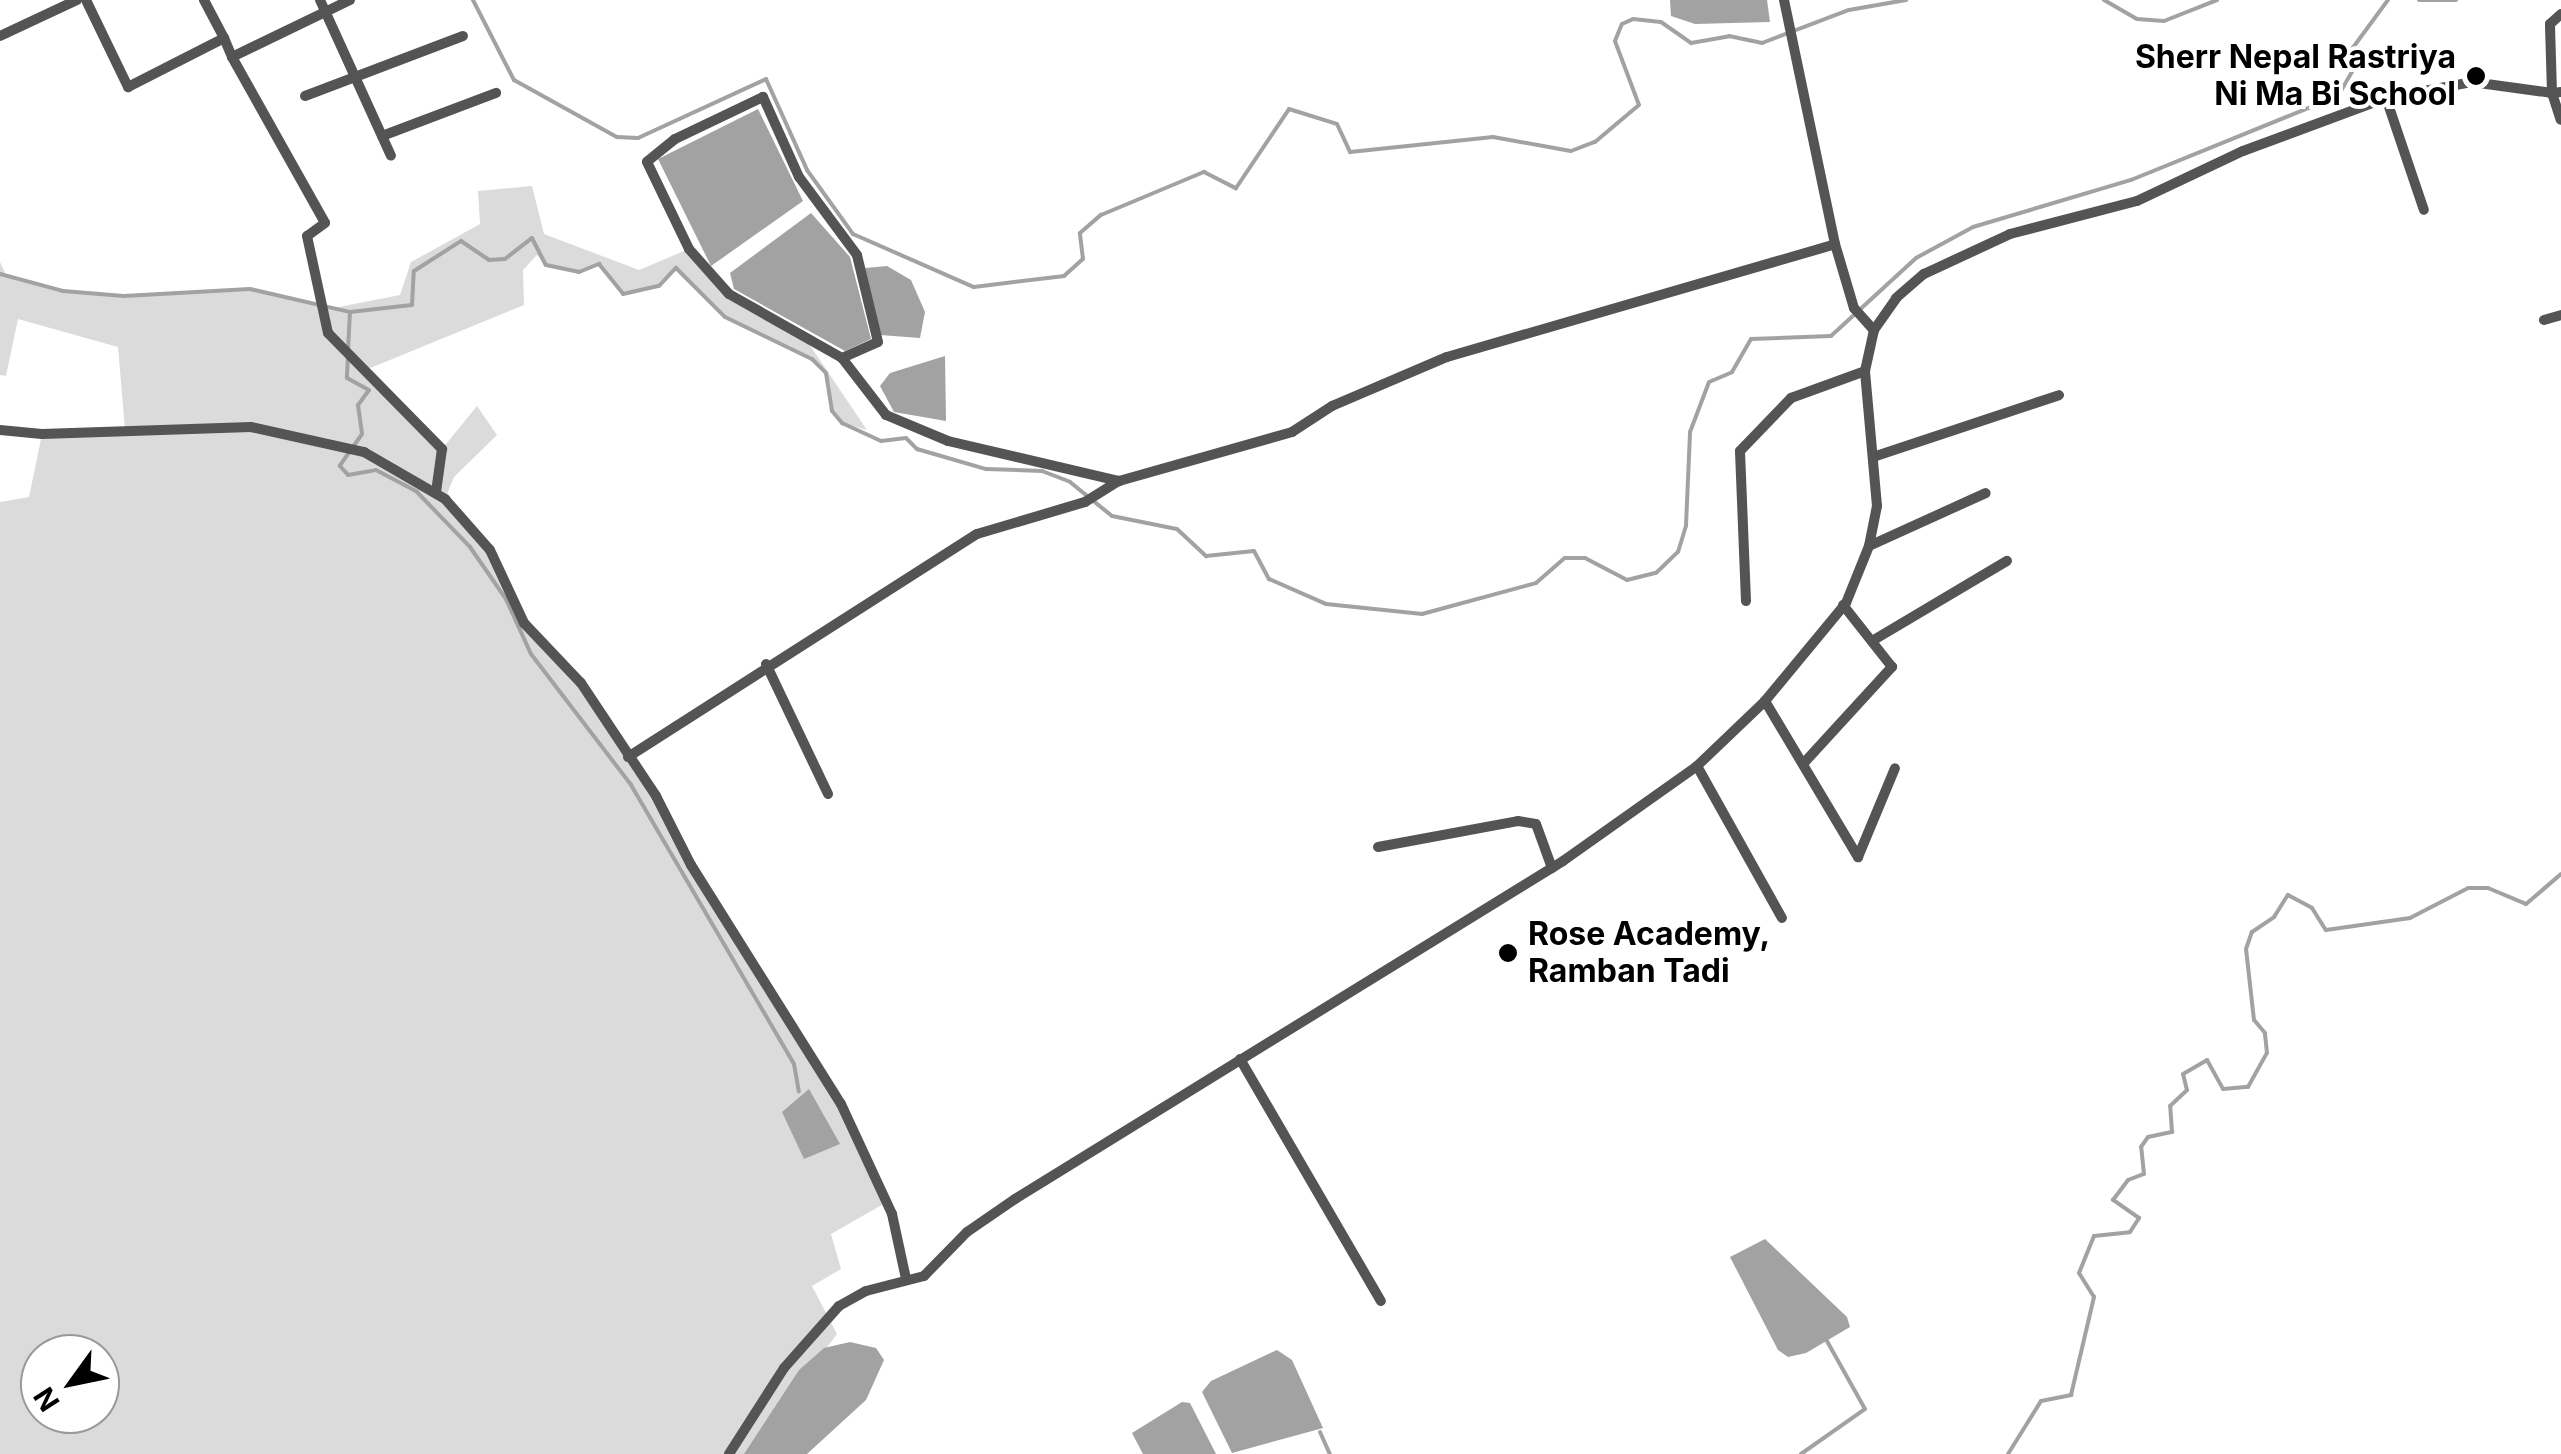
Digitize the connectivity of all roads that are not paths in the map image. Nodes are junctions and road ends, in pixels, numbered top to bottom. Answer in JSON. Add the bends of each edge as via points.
{"nodes":[{"id":1,"x":76,"y":0,"type":"edge"},
{"id":2,"x":86,"y":0,"type":"edge"},
{"id":3,"x":204,"y":0,"type":"edge"},
{"id":4,"x":320,"y":0,"type":"edge"},
{"id":5,"x":350,"y":0,"type":"edge"},
{"id":6,"x":1784,"y":0,"type":"edge"},
{"id":7,"x":327,"y":12,"type":"junction"},
{"id":8,"x":2561,"y":14,"type":"edge"},
{"id":9,"x":1,"y":34,"type":"edge"},
{"id":10,"x":463,"y":36,"type":"dead end"},
{"id":11,"x":224,"y":38,"type":"junction"},
{"id":12,"x":232,"y":57,"type":"junction"},
{"id":13,"x":356,"y":76,"type":"junction"},
{"id":14,"x":2556,"y":92,"type":"edge"},
{"id":15,"x":496,"y":93,"type":"dead end"},
{"id":16,"x":304,"y":96,"type":"dead end"},
{"id":17,"x":2386,"y":98,"type":"junction"},
{"id":18,"x":2561,"y":120,"type":"edge"},
{"id":19,"x":382,"y":136,"type":"junction"},
{"id":20,"x":391,"y":156,"type":"dead end"},
{"id":21,"x":2424,"y":210,"type":"dead end"},
{"id":22,"x":1836,"y":244,"type":"junction"},
{"id":23,"x":2561,"y":315,"type":"edge"},
{"id":24,"x":2544,"y":320,"type":"dead end"},
{"id":25,"x":1871,"y":326,"type":"junction"},
{"id":26,"x":842,"y":358,"type":"junction"},
{"id":27,"x":1864,"y":371,"type":"junction"},
{"id":28,"x":2059,"y":395,"type":"dead end"},
{"id":29,"x":0,"y":430,"type":"edge"},
{"id":30,"x":1873,"y":458,"type":"junction"},
{"id":31,"x":1119,"y":482,"type":"junction"},
{"id":32,"x":436,"y":492,"type":"junction"},
{"id":33,"x":1986,"y":493,"type":"dead end"},
{"id":34,"x":1870,"y":546,"type":"junction"},
{"id":35,"x":2007,"y":561,"type":"dead end"},
{"id":36,"x":1746,"y":601,"type":"dead end"},
{"id":37,"x":1843,"y":605,"type":"junction"},
{"id":38,"x":1872,"y":641,"type":"junction"},
{"id":39,"x":766,"y":664,"type":"junction"},
{"id":40,"x":1765,"y":701,"type":"junction"},
{"id":41,"x":628,"y":757,"type":"junction"},
{"id":42,"x":1803,"y":764,"type":"junction"},
{"id":43,"x":1697,"y":766,"type":"junction"},
{"id":44,"x":1895,"y":768,"type":"dead end"},
{"id":45,"x":828,"y":794,"type":"dead end"},
{"id":46,"x":1378,"y":847,"type":"dead end"},
{"id":47,"x":1552,"y":868,"type":"junction"},
{"id":48,"x":1782,"y":918,"type":"dead end"},
{"id":49,"x":1240,"y":1058,"type":"junction"},
{"id":50,"x":906,"y":1279,"type":"junction"},
{"id":51,"x":1382,"y":1301,"type":"dead end"},
{"id":52,"x":729,"y":1454,"type":"edge"}],
"edges":[{"from":1,"to":9,"type":"street"},
{"from":2,"to":11,"type":"street","via":[[128,87]]},
{"from":3,"to":11,"type":"street"},
{"from":4,"to":7,"type":"street"},
{"from":5,"to":7,"type":"street"},
{"from":6,"to":22,"type":"street"},
{"from":7,"to":12,"type":"street"},
{"from":7,"to":13,"type":"street"},
{"from":8,"to":14,"type":"street","via":[[2550,24]]},
{"from":10,"to":13,"type":"street"},
{"from":11,"to":12,"type":"street"},
{"from":12,"to":32,"type":"street","via":[[325,224],[306,236],[328,334],[442,450]]},
{"from":13,"to":16,"type":"street"},
{"from":13,"to":19,"type":"street"},
{"from":14,"to":17,"type":"street","via":[[2472,82]]},
{"from":14,"to":18,"type":"street"},
{"from":15,"to":19,"type":"street"},
{"from":17,"to":21,"type":"street"},
{"from":17,"to":25,"type":"street","via":[[2243,151],[2137,201],[1962,254],[1896,298]]},
{"from":19,"to":20,"type":"street"},
{"from":22,"to":25,"type":"street","via":[[1854,308]]},
{"from":22,"to":31,"type":"street","via":[[1448,357],[1332,406],[1292,432]]},
{"from":23,"to":24,"type":"street"},
{"from":25,"to":27,"type":"street"},
{"from":26,"to":26,"type":"street","via":[[729,294],[689,249],[646,162],[675,139],[763,97],[799,177],[857,255],[878,342]]},
{"from":26,"to":31,"type":"street","via":[[886,415],[948,441]]},
{"from":27,"to":30,"type":"street"},
{"from":27,"to":36,"type":"street","via":[[1791,398],[1740,450]]},
{"from":28,"to":30,"type":"street"},
{"from":29,"to":32,"type":"street","via":[[251,428],[364,452]]},
{"from":30,"to":34,"type":"street"},
{"from":31,"to":39,"type":"street","via":[[1085,502],[977,534]]},
{"from":32,"to":41,"type":"street","via":[[490,550],[524,623],[581,683]]},
{"from":33,"to":34,"type":"street"},
{"from":34,"to":37,"type":"street"},
{"from":35,"to":38,"type":"street"},
{"from":37,"to":38,"type":"street"},
{"from":37,"to":40,"type":"street"},
{"from":38,"to":42,"type":"street","via":[[1892,667]]},
{"from":39,"to":41,"type":"street"},
{"from":39,"to":45,"type":"street"},
{"from":40,"to":42,"type":"street"},
{"from":40,"to":43,"type":"street"},
{"from":41,"to":50,"type":"street","via":[[841,1104],[892,1214]]},
{"from":42,"to":44,"type":"street","via":[[1858,857]]},
{"from":43,"to":47,"type":"street"},
{"from":43,"to":48,"type":"street"},
{"from":46,"to":47,"type":"street","via":[[1518,821],[1536,824]]},
{"from":47,"to":49,"type":"street"},
{"from":49,"to":50,"type":"street","via":[[1014,1199],[967,1232],[924,1276]]},
{"from":49,"to":51,"type":"street"},
{"from":50,"to":52,"type":"street","via":[[866,1290],[829,1314],[784,1368]]}]}
